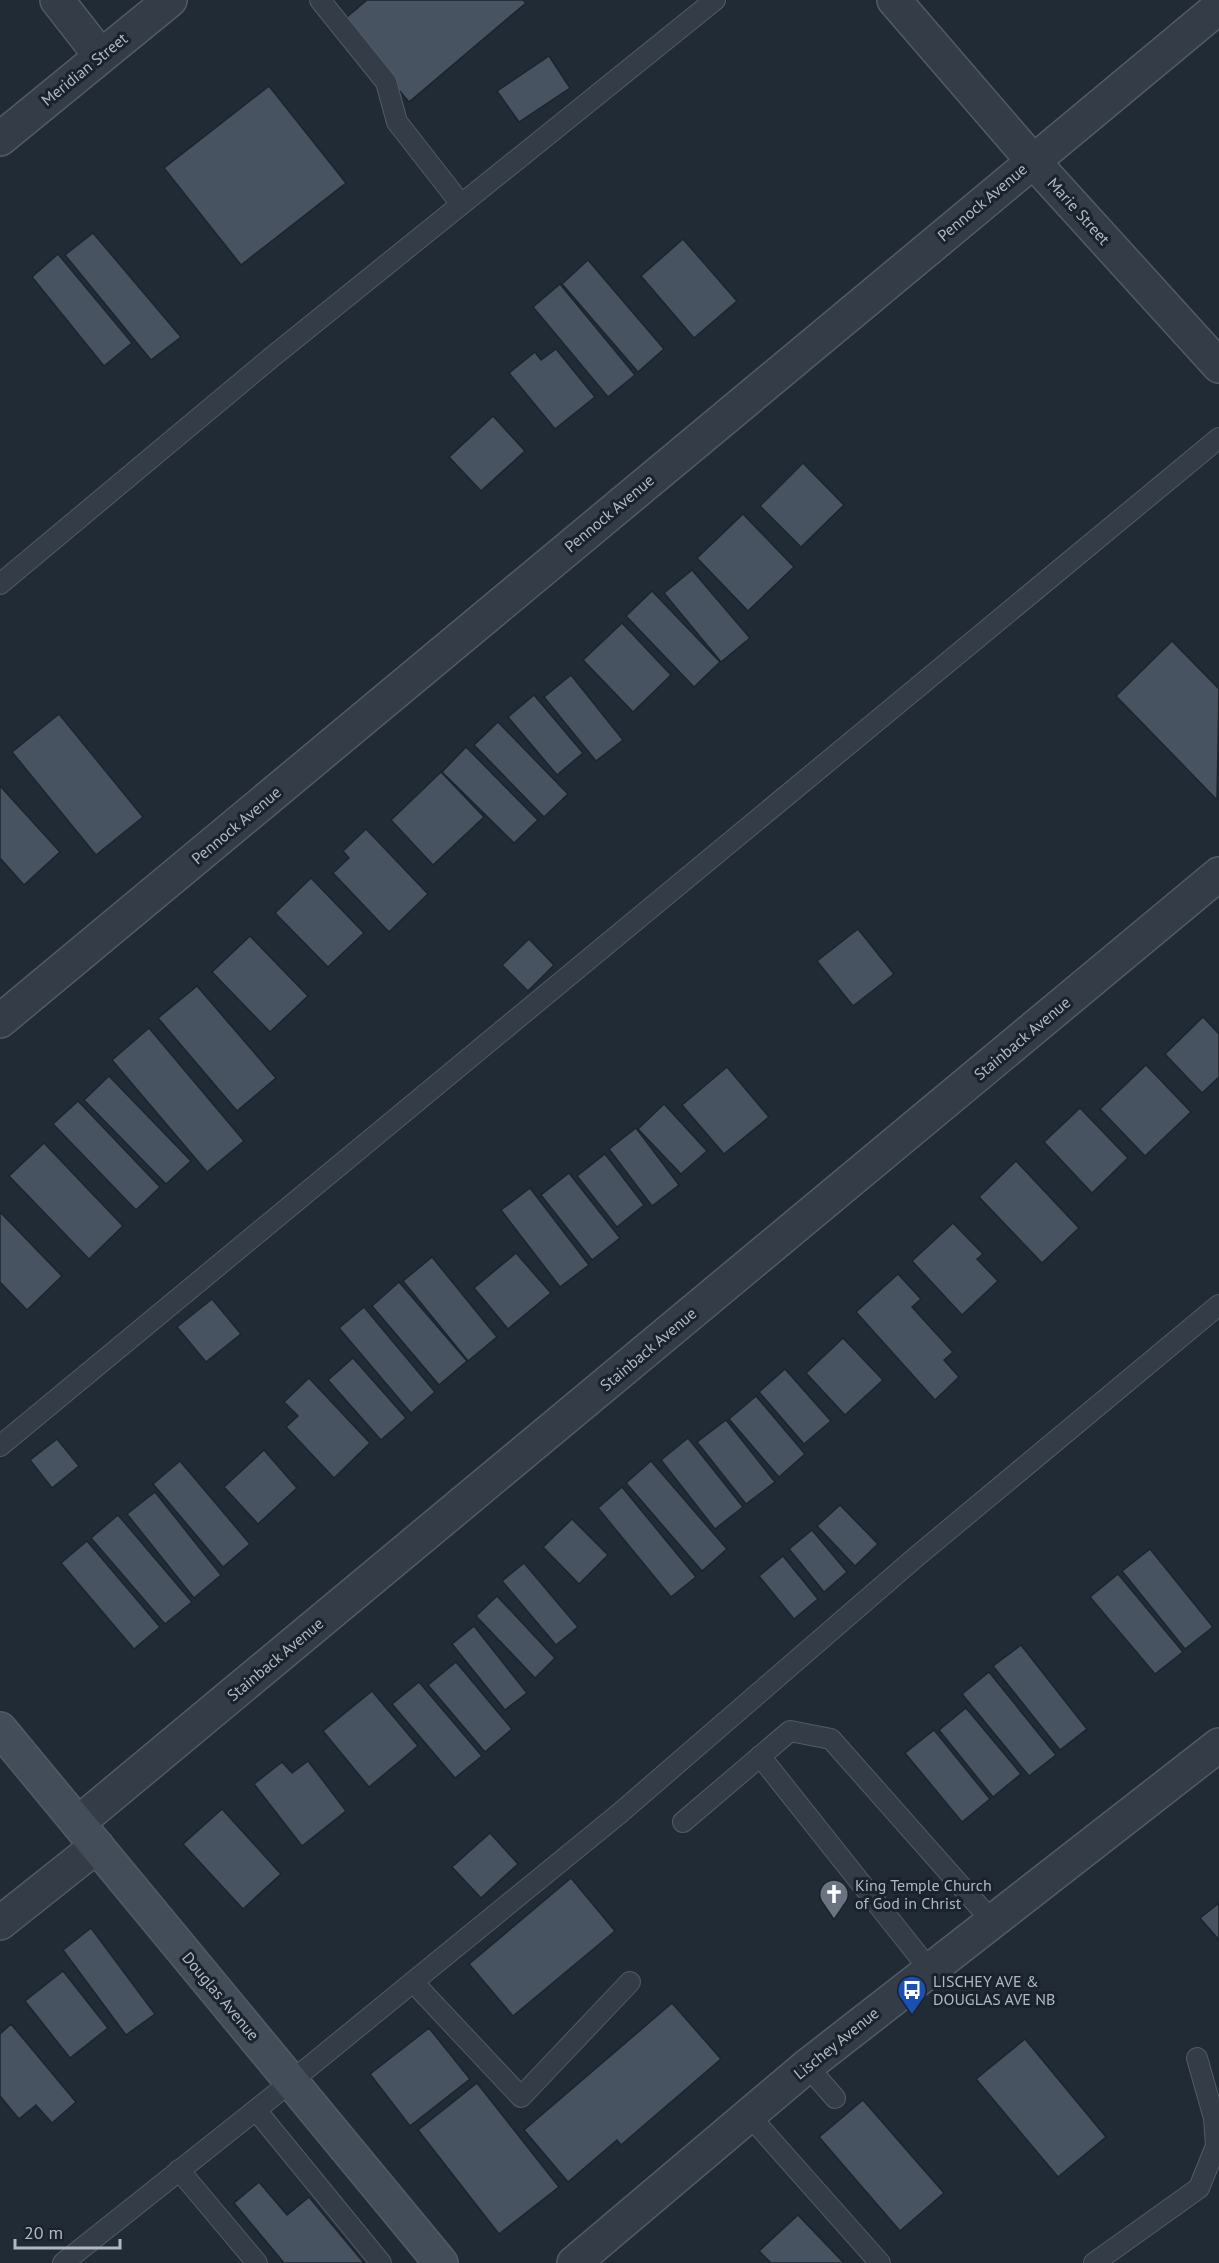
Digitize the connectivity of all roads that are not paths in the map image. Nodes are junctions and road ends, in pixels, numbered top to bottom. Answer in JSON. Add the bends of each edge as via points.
{"nodes":[{"id":1,"x":57,"y":0,"type":"edge"},
{"id":2,"x":170,"y":0,"type":"edge"},
{"id":3,"x":320,"y":0,"type":"edge"},
{"id":4,"x":715,"y":0,"type":"edge"},
{"id":5,"x":894,"y":0,"type":"edge"},
{"id":6,"x":1219,"y":7,"type":"edge"},
{"id":7,"x":100,"y":55,"type":"junction"},
{"id":8,"x":0,"y":139,"type":"edge"},
{"id":9,"x":1032,"y":160,"type":"junction"},
{"id":10,"x":461,"y":204,"type":"junction"},
{"id":11,"x":1219,"y":366,"type":"edge"},
{"id":12,"x":1219,"y":438,"type":"edge"},
{"id":13,"x":0,"y":584,"type":"edge"},
{"id":14,"x":1219,"y":874,"type":"edge"},
{"id":15,"x":0,"y":1021,"type":"edge"},
{"id":16,"x":1219,"y":1305,"type":"edge"},
{"id":17,"x":0,"y":1446,"type":"edge"},
{"id":18,"x":0,"y":1729,"type":"edge"},
{"id":19,"x":1219,"y":1745,"type":"edge"},
{"id":20,"x":760,"y":1756,"type":"junction"},
{"id":21,"x":683,"y":1822,"type":"dead end"},
{"id":22,"x":87,"y":1834,"type":"junction"},
{"id":23,"x":991,"y":1920,"type":"junction"},
{"id":24,"x":0,"y":1923,"type":"edge"},
{"id":25,"x":928,"y":1970,"type":"junction"},
{"id":26,"x":413,"y":1982,"type":"junction"},
{"id":27,"x":630,"y":1982,"type":"dead end"},
{"id":28,"x":1197,"y":2058,"type":"dead end"},
{"id":29,"x":807,"y":2066,"type":"junction"},
{"id":30,"x":291,"y":2081,"type":"junction"},
{"id":31,"x":835,"y":2098,"type":"dead end"},
{"id":32,"x":256,"y":2110,"type":"junction"},
{"id":33,"x":748,"y":2114,"type":"junction"},
{"id":34,"x":179,"y":2170,"type":"junction"},
{"id":35,"x":63,"y":2263,"type":"edge"},
{"id":36,"x":257,"y":2263,"type":"edge"},
{"id":37,"x":381,"y":2263,"type":"edge"},
{"id":38,"x":441,"y":2263,"type":"edge"},
{"id":39,"x":574,"y":2263,"type":"edge"},
{"id":40,"x":880,"y":2263,"type":"edge"},
{"id":41,"x":1094,"y":2263,"type":"edge"}],
"edges":[{"from":1,"to":7,"type":"street"},
{"from":2,"to":7,"type":"street","name":"Meridian Street"},
{"from":3,"to":10,"type":"lane","via":[[386,82],[397,122]]},
{"from":4,"to":10,"type":"lane"},
{"from":5,"to":9,"type":"street","name":"Marie Street"},
{"from":6,"to":9,"type":"street","name":"Pennock Avenue"},
{"from":7,"to":8,"type":"street","name":"Meridian Street"},
{"from":9,"to":11,"type":"street","name":"Marie Street"},
{"from":9,"to":15,"type":"street","name":"Pennock Avenue"},
{"from":10,"to":13,"type":"lane"},
{"from":12,"to":17,"type":"lane"},
{"from":14,"to":22,"type":"street","name":"Stainback Avenue"},
{"from":16,"to":26,"type":"lane","via":[[908,1564],[620,1813]]},
{"from":18,"to":22,"type":"main road","name":"Douglas Avenue"},
{"from":19,"to":23,"type":"street","name":"Lischey Avenue"},
{"from":20,"to":21,"type":"lane"},
{"from":20,"to":23,"type":"lane","via":[[790,1731],[831,1739]]},
{"from":20,"to":25,"type":"lane"},
{"from":22,"to":24,"type":"street","name":"Stainback Avenue"},
{"from":22,"to":30,"type":"main road","name":"Douglas Avenue"},
{"from":23,"to":25,"type":"street","name":"Lischey Avenue"},
{"from":25,"to":29,"type":"street","name":"Lischey Avenue"},
{"from":26,"to":27,"type":"lane","via":[[521,2097]]},
{"from":26,"to":30,"type":"lane"},
{"from":28,"to":41,"type":"lane","via":[[1214,2118],[1216,2146],[1199,2188]]},
{"from":29,"to":31,"type":"lane"},
{"from":29,"to":33,"type":"street","name":"Lischey Avenue"},
{"from":30,"to":32,"type":"lane"},
{"from":30,"to":38,"type":"main road","name":"Douglas Avenue"},
{"from":32,"to":34,"type":"lane"},
{"from":32,"to":37,"type":"lane"},
{"from":33,"to":39,"type":"street","name":"Lischey Avenue"},
{"from":33,"to":40,"type":"lane"},
{"from":34,"to":35,"type":"lane"},
{"from":34,"to":36,"type":"lane"}]}
